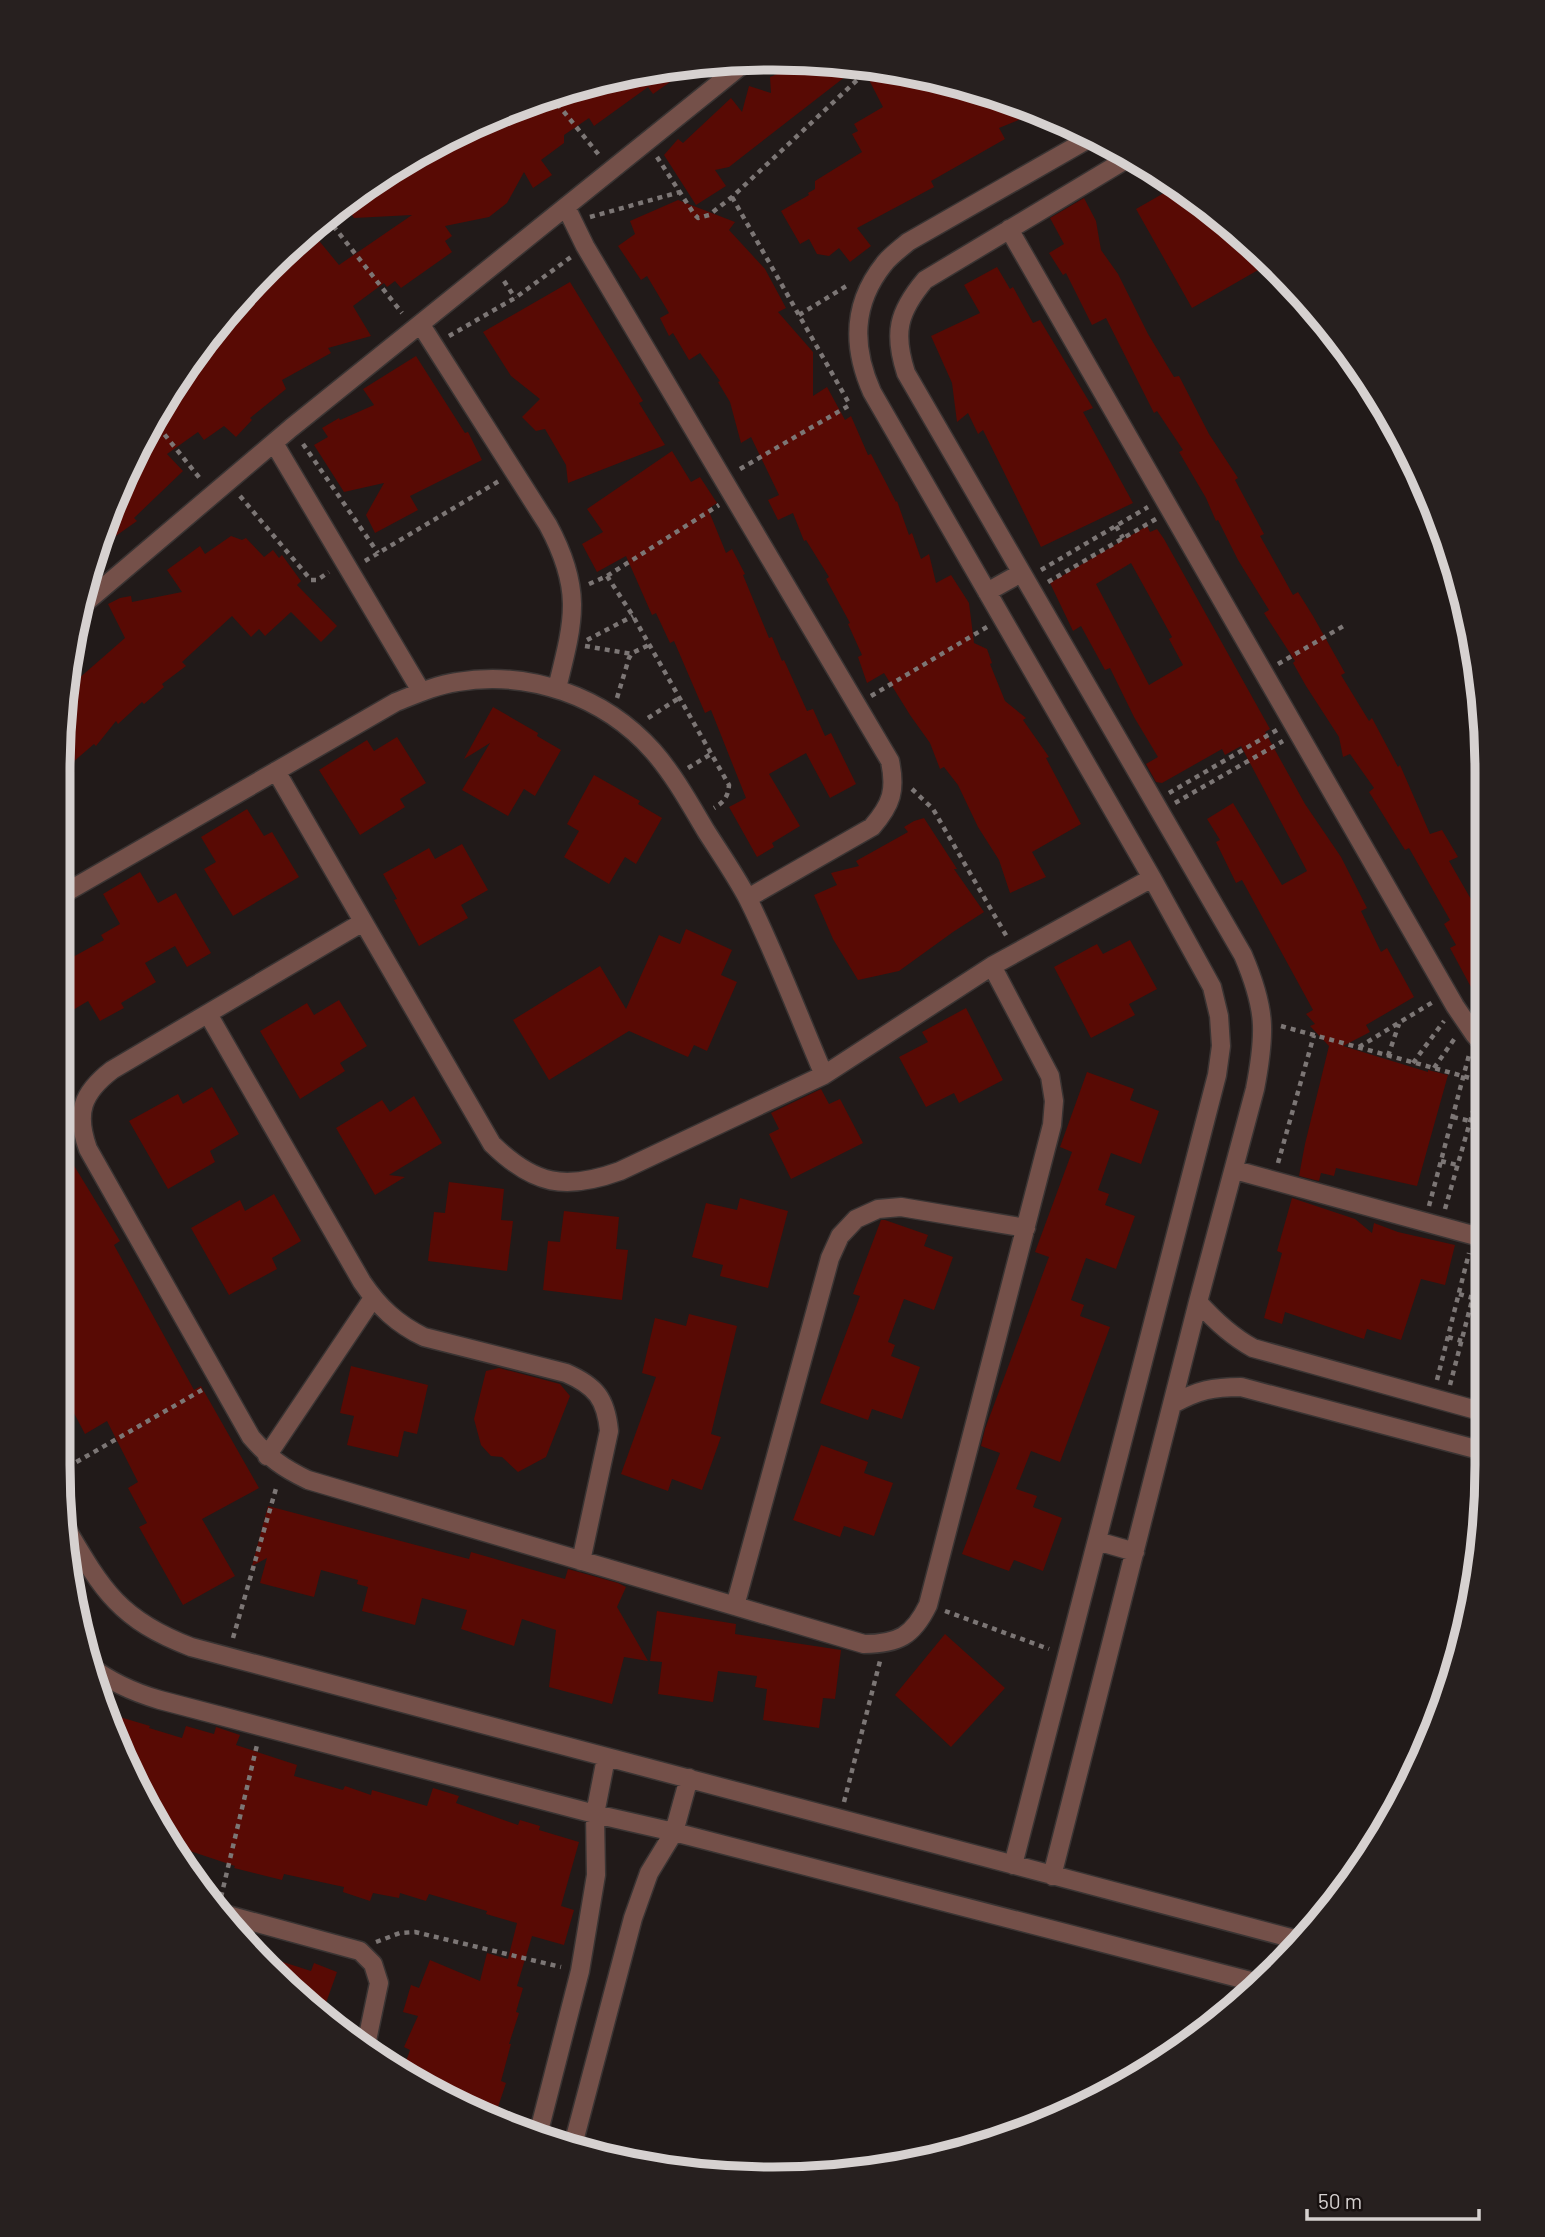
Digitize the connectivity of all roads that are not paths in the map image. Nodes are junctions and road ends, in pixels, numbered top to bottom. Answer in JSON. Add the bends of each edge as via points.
{"nodes":[{"id":1,"x":733,"y":72,"type":"edge"},
{"id":2,"x":1082,"y":142,"type":"edge"},
{"id":3,"x":1121,"y":162,"type":"edge"},
{"id":4,"x":570,"y":214,"type":"junction"},
{"id":5,"x":1009,"y":229,"type":"junction"},
{"id":6,"x":418,"y":327,"type":"junction"},
{"id":7,"x":274,"y":443,"type":"junction"},
{"id":8,"x":1026,"y":581,"type":"junction"},
{"id":9,"x":987,"y":592,"type":"junction"},
{"id":10,"x":93,"y":597,"type":"edge"},
{"id":11,"x":558,"y":688,"type":"junction"},
{"id":12,"x":421,"y":691,"type":"junction"},
{"id":13,"x":276,"y":771,"type":"junction"},
{"id":14,"x":1152,"y":878,"type":"junction"},
{"id":15,"x":70,"y":890,"type":"edge"},
{"id":16,"x":747,"y":898,"type":"junction"},
{"id":17,"x":363,"y":922,"type":"junction"},
{"id":18,"x":992,"y":966,"type":"junction"},
{"id":19,"x":208,"y":1014,"type":"junction"},
{"id":20,"x":1475,"y":1034,"type":"edge"},
{"id":21,"x":824,"y":1075,"type":"junction"},
{"id":22,"x":1235,"y":1170,"type":"junction"},
{"id":23,"x":1026,"y":1228,"type":"junction"},
{"id":24,"x":1475,"y":1235,"type":"edge"},
{"id":25,"x":373,"y":1298,"type":"junction"},
{"id":26,"x":1198,"y":1303,"type":"junction"},
{"id":27,"x":1173,"y":1404,"type":"junction"},
{"id":28,"x":1475,"y":1410,"type":"edge"},
{"id":29,"x":1475,"y":1449,"type":"edge"},
{"id":30,"x":267,"y":1455,"type":"junction"},
{"id":31,"x":1097,"y":1541,"type":"junction"},
{"id":32,"x":75,"y":1543,"type":"edge"},
{"id":33,"x":1135,"y":1552,"type":"junction"},
{"id":34,"x":581,"y":1561,"type":"junction"},
{"id":35,"x":735,"y":1606,"type":"junction"},
{"id":36,"x":103,"y":1676,"type":"edge"},
{"id":37,"x":606,"y":1758,"type":"junction"},
{"id":38,"x":688,"y":1778,"type":"junction"},
{"id":39,"x":595,"y":1814,"type":"junction"},
{"id":40,"x":674,"y":1832,"type":"junction"},
{"id":41,"x":1013,"y":1865,"type":"junction"},
{"id":42,"x":1052,"y":1875,"type":"junction"},
{"id":43,"x":235,"y":1917,"type":"edge"},
{"id":44,"x":1291,"y":1938,"type":"edge"},
{"id":45,"x":1249,"y":1981,"type":"edge"},
{"id":46,"x":367,"y":2038,"type":"edge"},
{"id":47,"x":540,"y":2127,"type":"edge"},
{"id":48,"x":575,"y":2138,"type":"edge"}],
"edges":[{"from":1,"to":4,"type":"street","via":[[611,170]]},
{"from":2,"to":9,"type":"street","via":[[908,242],[885,262],[868,288],[859,318],[863,373]]},
{"from":3,"to":5,"type":"street"},
{"from":4,"to":6,"type":"street"},
{"from":4,"to":16,"type":"street","via":[[890,761],[892,797],[872,827]]},
{"from":5,"to":8,"type":"street","via":[[925,280],[899,323],[898,349],[906,373]]},
{"from":5,"to":20,"type":"street"},
{"from":6,"to":7,"type":"street"},
{"from":6,"to":11,"type":"street","via":[[435,345],[562,550],[572,592],[571,632]]},
{"from":7,"to":10,"type":"street"},
{"from":7,"to":12,"type":"street"},
{"from":8,"to":9,"type":"street"},
{"from":8,"to":22,"type":"street","via":[[1243,955],[1257,988],[1263,1021],[1261,1058]]},
{"from":9,"to":14,"type":"street"},
{"from":11,"to":12,"type":"street","via":[[489,678]]},
{"from":11,"to":16,"type":"street","via":[[612,715],[653,752]]},
{"from":12,"to":13,"type":"street"},
{"from":13,"to":15,"type":"street"},
{"from":13,"to":17,"type":"street"},
{"from":14,"to":18,"type":"street"},
{"from":14,"to":31,"type":"street","via":[[1212,987],[1221,1046]]},
{"from":16,"to":21,"type":"street"},
{"from":17,"to":19,"type":"street"},
{"from":17,"to":21,"type":"street","via":[[492,1144],[512,1164],[537,1177],[565,1183],[594,1181]]},
{"from":18,"to":21,"type":"street"},
{"from":18,"to":23,"type":"street","via":[[1040,1054],[1055,1101]]},
{"from":19,"to":25,"type":"street"},
{"from":19,"to":30,"type":"street","via":[[96,1082],[81,1115],[82,1132],[218,1381]]},
{"from":22,"to":24,"type":"street"},
{"from":22,"to":26,"type":"street"},
{"from":23,"to":35,"type":"street","via":[[901,1207],[878,1209],[856,1219],[840,1236],[830,1258]]},
{"from":23,"to":35,"type":"street","via":[[928,1605],[919,1623],[904,1637],[864,1644]]},
{"from":25,"to":30,"type":"street"},
{"from":25,"to":34,"type":"street","via":[[396,1321],[424,1337],[566,1373],[584,1380],[598,1394],[609,1431]]},
{"from":26,"to":27,"type":"street"},
{"from":26,"to":28,"type":"street","via":[[1232,1337],[1252,1348]]},
{"from":27,"to":29,"type":"street","via":[[1205,1390],[1241,1387]]},
{"from":27,"to":33,"type":"street"},
{"from":30,"to":34,"type":"street","via":[[308,1480]]},
{"from":31,"to":33,"type":"street"},
{"from":31,"to":41,"type":"street"},
{"from":32,"to":37,"type":"street","via":[[112,1598],[135,1619],[172,1640]]},
{"from":33,"to":42,"type":"street"},
{"from":34,"to":35,"type":"street"},
{"from":36,"to":39,"type":"street","via":[[130,1691],[261,1728]]},
{"from":37,"to":38,"type":"street"},
{"from":37,"to":39,"type":"street"},
{"from":38,"to":40,"type":"street"},
{"from":38,"to":41,"type":"street"},
{"from":39,"to":40,"type":"street"},
{"from":39,"to":47,"type":"street","via":[[596,1875],[580,1971]]},
{"from":40,"to":45,"type":"street"},
{"from":40,"to":48,"type":"street","via":[[649,1873],[633,1918]]},
{"from":41,"to":42,"type":"street"},
{"from":42,"to":44,"type":"street"},
{"from":43,"to":46,"type":"street","via":[[360,1951],[373,1965],[379,1983]]}]}
